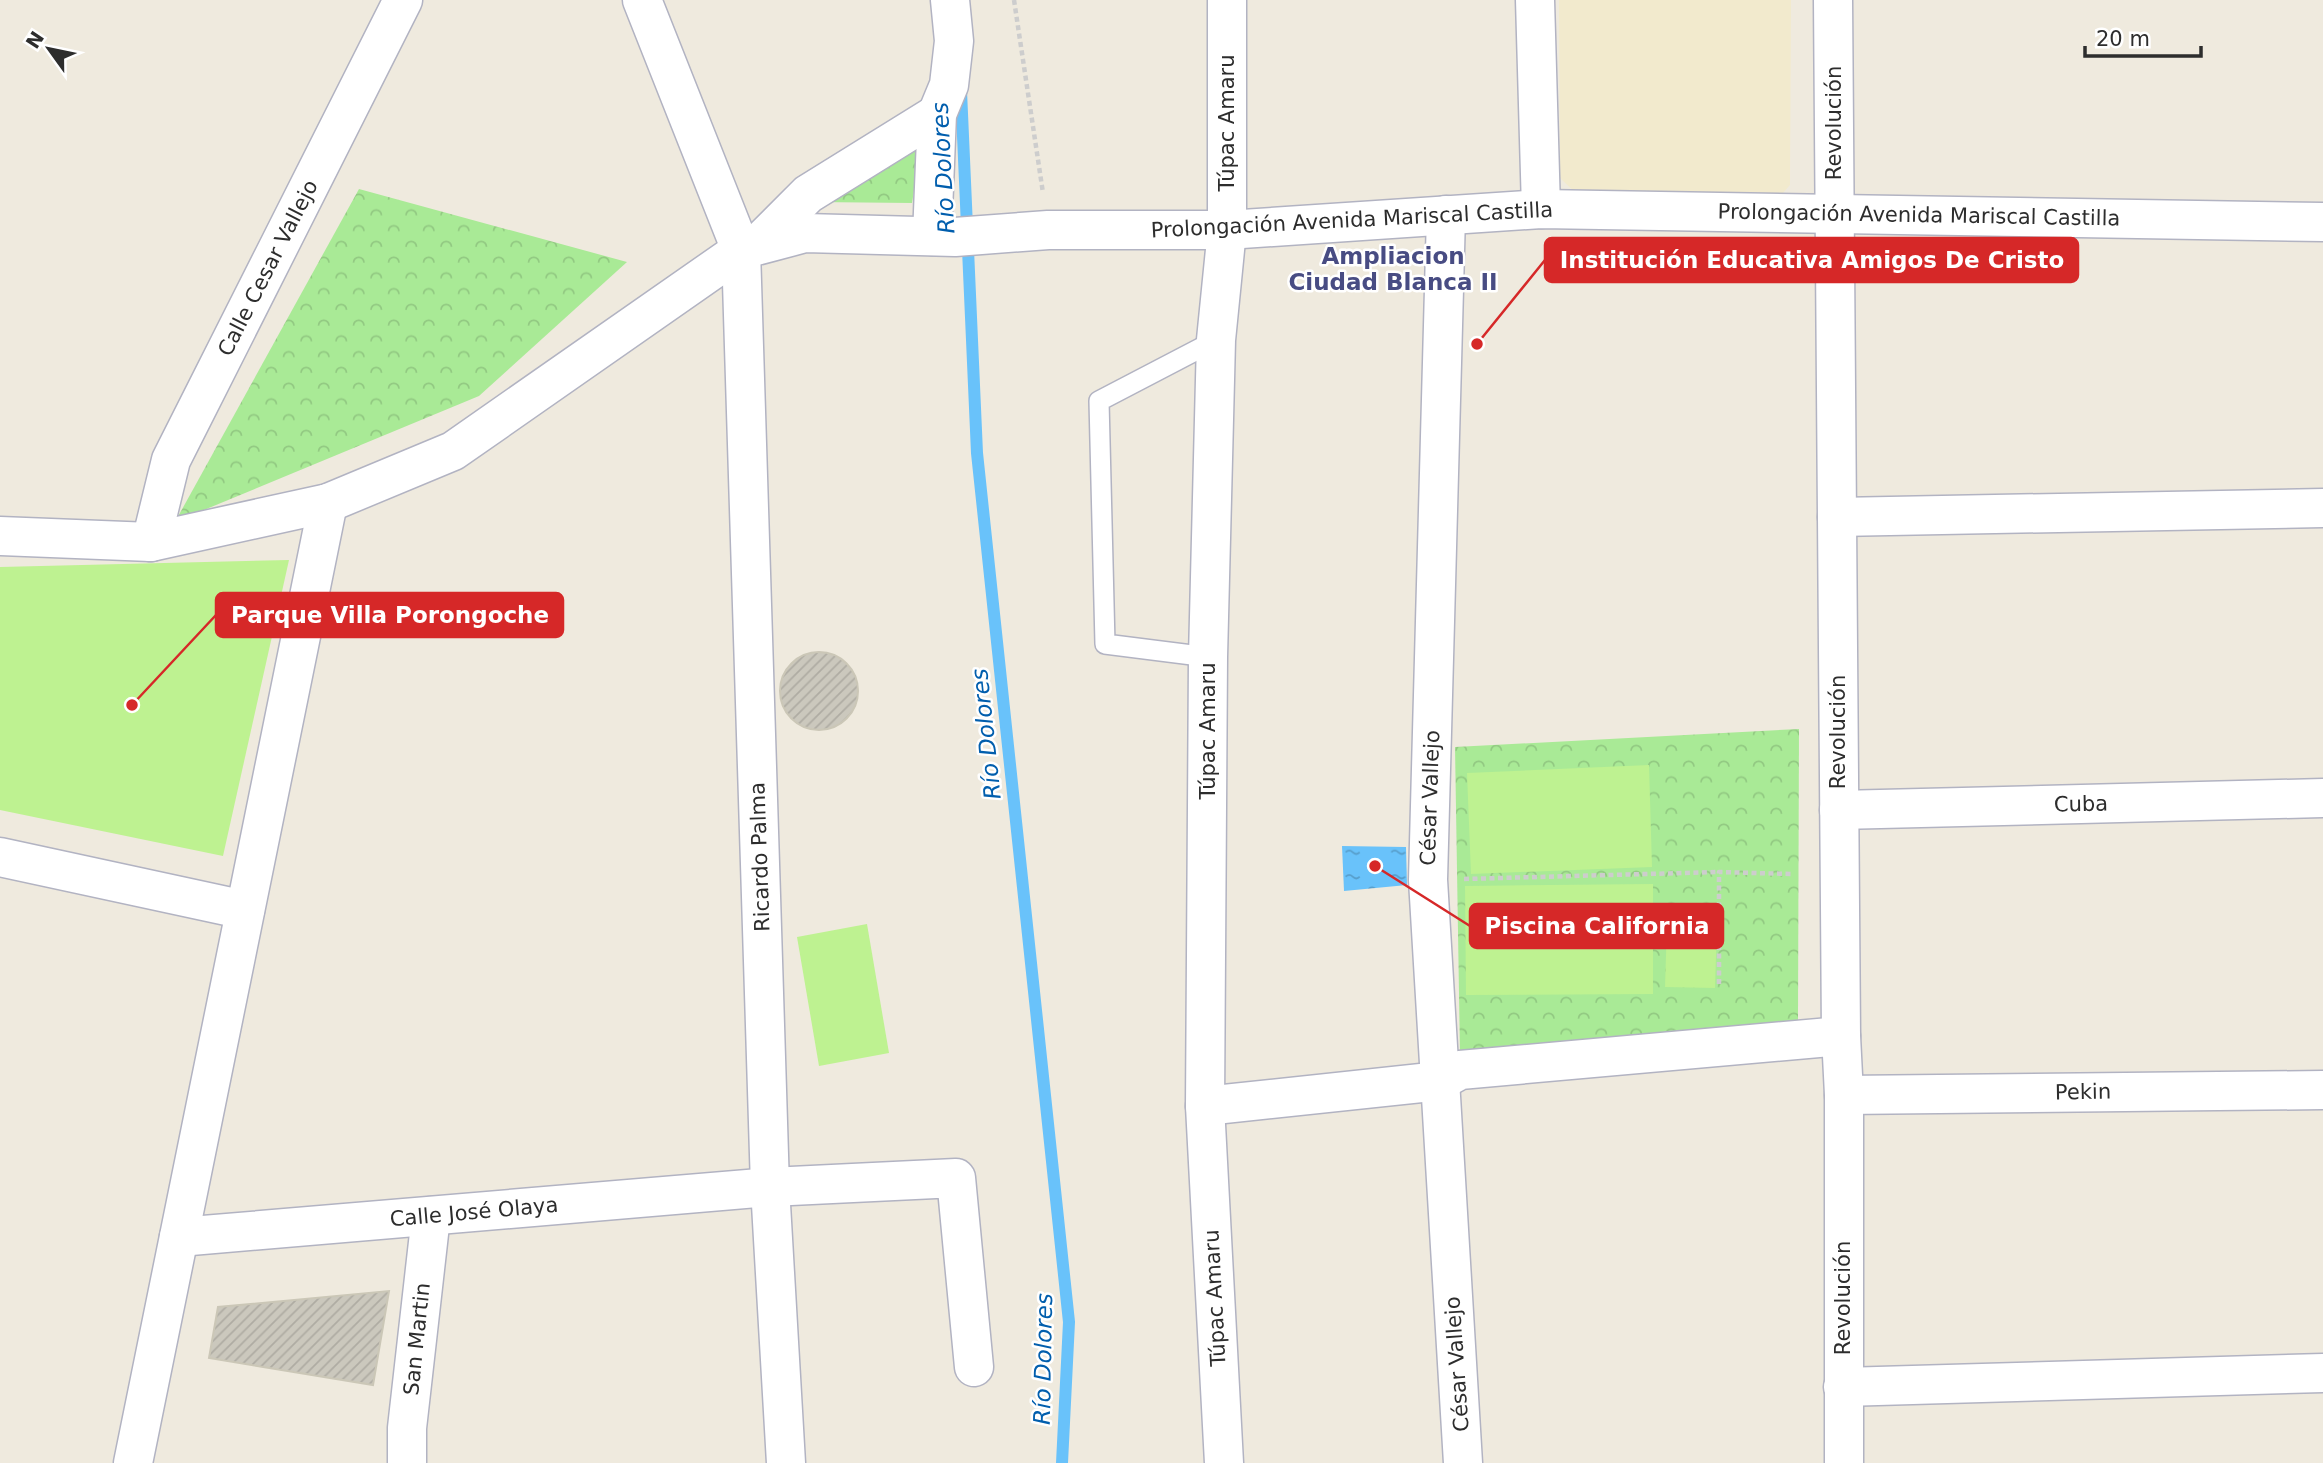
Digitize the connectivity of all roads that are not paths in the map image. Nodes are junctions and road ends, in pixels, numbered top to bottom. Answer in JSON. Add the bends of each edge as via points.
{"nodes":[{"id":1,"x":403,"y":0,"type":"edge"},
{"id":2,"x":642,"y":0,"type":"edge"},
{"id":3,"x":950,"y":0,"type":"edge"},
{"id":4,"x":1227,"y":0,"type":"edge"},
{"id":5,"x":1535,"y":0,"type":"edge"},
{"id":6,"x":1833,"y":0,"type":"edge"},
{"id":7,"x":937,"y":114,"type":"junction"},
{"id":8,"x":1541,"y":209,"type":"junction"},
{"id":9,"x":1835,"y":212,"type":"junction"},
{"id":10,"x":1446,"y":215,"type":"junction"},
{"id":11,"x":2323,"y":222,"type":"edge"},
{"id":12,"x":1227,"y":230,"type":"junction"},
{"id":13,"x":943,"y":236,"type":"junction"},
{"id":14,"x":749,"y":248,"type":"junction"},
{"id":15,"x":1216,"y":340,"type":"junction"},
{"id":16,"x":328,"y":503,"type":"junction"},
{"id":17,"x":2323,"y":508,"type":"edge"},
{"id":18,"x":1837,"y":517,"type":"junction"},
{"id":19,"x":0,"y":536,"type":"edge"},
{"id":20,"x":151,"y":542,"type":"junction"},
{"id":21,"x":1208,"y":657,"type":"junction"},
{"id":22,"x":2323,"y":798,"type":"edge"},
{"id":23,"x":1839,"y":810,"type":"junction"},
{"id":24,"x":0,"y":857,"type":"edge"},
{"id":25,"x":245,"y":910,"type":"junction"},
{"id":26,"x":1841,"y":1036,"type":"junction"},
{"id":27,"x":1440,"y":1081,"type":"junction"},
{"id":28,"x":2323,"y":1090,"type":"edge"},
{"id":29,"x":1844,"y":1095,"type":"junction"},
{"id":30,"x":1205,"y":1106,"type":"junction"},
{"id":31,"x":770,"y":1187,"type":"junction"},
{"id":32,"x":431,"y":1216,"type":"junction"},
{"id":33,"x":179,"y":1237,"type":"junction"},
{"id":34,"x":974,"y":1367,"type":"dead end"},
{"id":35,"x":2323,"y":1373,"type":"edge"},
{"id":36,"x":1843,"y":1387,"type":"junction"},
{"id":37,"x":133,"y":1463,"type":"edge"},
{"id":38,"x":407,"y":1463,"type":"edge"},
{"id":39,"x":786,"y":1463,"type":"edge"},
{"id":40,"x":1224,"y":1463,"type":"edge"},
{"id":41,"x":1463,"y":1463,"type":"edge"},
{"id":42,"x":1844,"y":1463,"type":"edge"}],
"edges":[{"from":1,"to":20,"type":"street","name":"Calle Cesar Vallejo","via":[[171,460]]},
{"from":2,"to":14,"type":"street","name":"Ricardo Palma"},
{"from":3,"to":7,"type":"street","via":[[954,40],[949,85]]},
{"from":4,"to":12,"type":"street","name":"Túpac Amaru"},
{"from":5,"to":8,"type":"street"},
{"from":6,"to":9,"type":"street","name":"Revolución"},
{"from":7,"to":13,"type":"street"},
{"from":7,"to":14,"type":"street","via":[[808,194]]},
{"from":8,"to":9,"type":"street","name":"Prolongación Avenida Mariscal Castilla"},
{"from":8,"to":10,"type":"street","name":"Prolongación Avenida Mariscal Castilla"},
{"from":9,"to":11,"type":"street","name":"Prolongación Avenida Mariscal Castilla"},
{"from":9,"to":18,"type":"street","name":"Revolución"},
{"from":10,"to":12,"type":"street","name":"Prolongación Avenida Mariscal Castilla"},
{"from":10,"to":27,"type":"street","name":"César Vallejo","via":[[1427,880]]},
{"from":12,"to":13,"type":"street","name":"Prolongación Avenida Mariscal Castilla"},
{"from":12,"to":15,"type":"street","name":"Túpac Amaru"},
{"from":13,"to":14,"type":"street","name":"Prolongación Avenida Mariscal Castilla","via":[[805,233]]},
{"from":14,"to":16,"type":"street","name":"Prolongación Avenida Mariscal Castilla","via":[[453,451]]},
{"from":14,"to":31,"type":"street","name":"Ricardo Palma"},
{"from":15,"to":21,"type":"street","name":"Túpac Amaru"},
{"from":15,"to":21,"type":"lane","via":[[1099,401],[1105,645]]},
{"from":16,"to":20,"type":"street","name":"Prolongación Avenida Mariscal Castilla"},
{"from":16,"to":25,"type":"street"},
{"from":17,"to":18,"type":"street"},
{"from":18,"to":23,"type":"street","name":"Revolución"},
{"from":19,"to":20,"type":"street","name":"Prolongación Avenida Mariscal Castilla"},
{"from":21,"to":30,"type":"street","name":"Túpac Amaru"},
{"from":22,"to":23,"type":"street","name":"Cuba"},
{"from":23,"to":26,"type":"street","name":"Revolución"},
{"from":24,"to":25,"type":"street"},
{"from":25,"to":33,"type":"street"},
{"from":26,"to":27,"type":"street","via":[[1460,1070]]},
{"from":26,"to":29,"type":"street","name":"Revolución"},
{"from":27,"to":30,"type":"street"},
{"from":27,"to":41,"type":"street","name":"César Vallejo"},
{"from":28,"to":29,"type":"street","name":"Pekin"},
{"from":29,"to":36,"type":"street","name":"Revolución"},
{"from":30,"to":40,"type":"street","name":"Túpac Amaru"},
{"from":31,"to":32,"type":"street","name":"Calle José Olaya"},
{"from":31,"to":34,"type":"street","name":"Calle José Olaya","via":[[956,1178]]},
{"from":31,"to":39,"type":"street","name":"Ricardo Palma"},
{"from":32,"to":33,"type":"street","name":"Calle José Olaya"},
{"from":32,"to":38,"type":"street","name":"San Martin"},
{"from":33,"to":37,"type":"street"},
{"from":35,"to":36,"type":"street"},
{"from":36,"to":42,"type":"street","name":"Revolución"}]}
